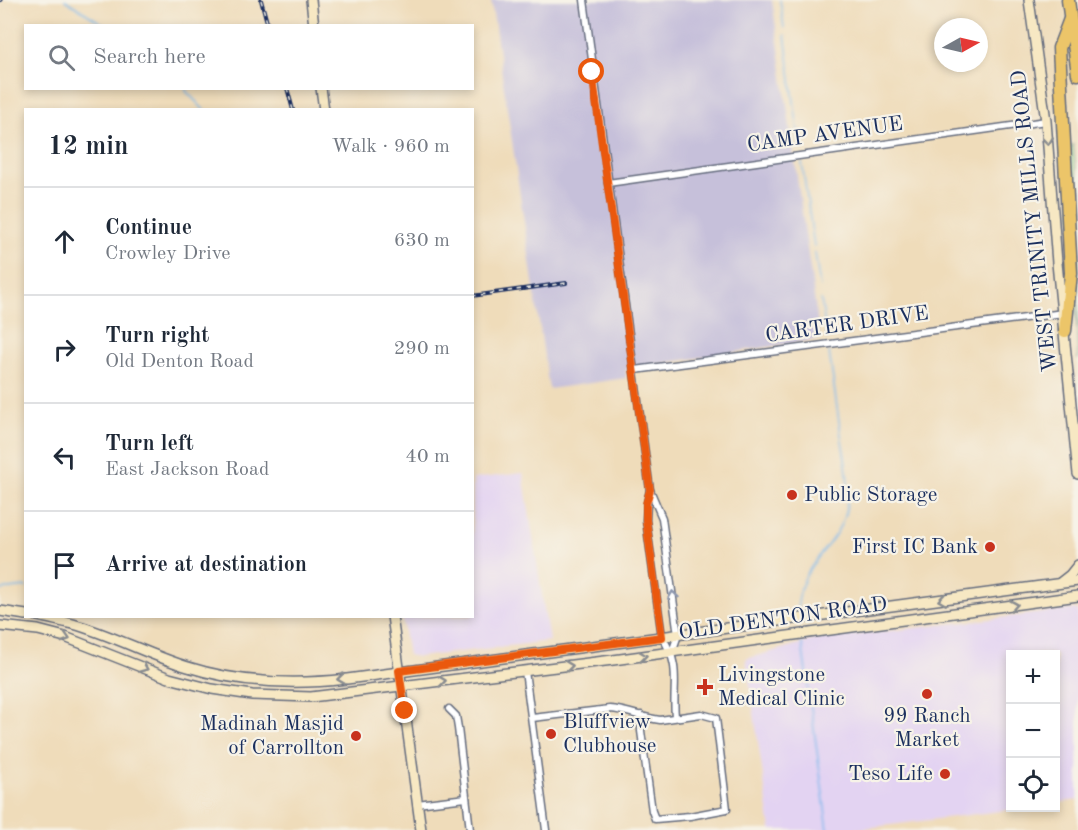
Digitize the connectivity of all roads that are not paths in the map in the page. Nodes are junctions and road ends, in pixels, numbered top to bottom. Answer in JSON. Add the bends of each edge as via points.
{"nodes":[{"id":1,"x":310,"y":0,"type":"edge"},
{"id":2,"x":584,"y":0,"type":"edge"},
{"id":3,"x":1029,"y":0,"type":"edge"},
{"id":4,"x":1068,"y":0,"type":"edge"},
{"id":5,"x":1070,"y":19,"type":"junction"},
{"id":6,"x":314,"y":24,"type":"edge"},
{"id":7,"x":1078,"y":74,"type":"edge"},
{"id":8,"x":321,"y":90,"type":"edge"},
{"id":9,"x":324,"y":108,"type":"edge"},
{"id":10,"x":1046,"y":122,"type":"junction"},
{"id":11,"x":608,"y":183,"type":"junction"},
{"id":12,"x":1063,"y":313,"type":"junction"},
{"id":13,"x":1065,"y":331,"type":"junction"},
{"id":14,"x":635,"y":370,"type":"junction"},
{"id":15,"x":1078,"y":474,"type":"edge"},
{"id":16,"x":650,"y":490,"type":"junction"},
{"id":17,"x":1078,"y":565,"type":"edge"},
{"id":18,"x":1078,"y":581,"type":"edge"},
{"id":19,"x":1060,"y":583,"type":"junction"},
{"id":20,"x":972,"y":596,"type":"junction"},
{"id":21,"x":1078,"y":596,"type":"edge"},
{"id":22,"x":872,"y":609,"type":"junction"},
{"id":23,"x":0,"y":611,"type":"edge"},
{"id":24,"x":974,"y":612,"type":"junction"},
{"id":25,"x":24,"y":615,"type":"edge"},
{"id":26,"x":46,"y":618,"type":"edge"},
{"id":27,"x":392,"y":618,"type":"edge"},
{"id":28,"x":874,"y":625,"type":"junction"},
{"id":29,"x":0,"y":626,"type":"edge"},
{"id":30,"x":96,"y":632,"type":"junction"},
{"id":31,"x":678,"y":635,"type":"junction"},
{"id":32,"x":662,"y":637,"type":"junction"},
{"id":33,"x":90,"y":646,"type":"junction"},
{"id":34,"x":672,"y":652,"type":"junction"},
{"id":35,"x":399,"y":671,"type":"junction"},
{"id":36,"x":525,"y":671,"type":"junction"},
{"id":37,"x":402,"y":686,"type":"junction"},
{"id":38,"x":449,"y":709,"type":"dead end"},
{"id":39,"x":641,"y":715,"type":"junction"},
{"id":40,"x":675,"y":717,"type":"junction"},
{"id":41,"x":532,"y":718,"type":"junction"},
{"id":42,"x":466,"y":798,"type":"junction"},
{"id":43,"x":417,"y":804,"type":"junction"},
{"id":44,"x":421,"y":830,"type":"edge"},
{"id":45,"x":470,"y":830,"type":"edge"},
{"id":46,"x":546,"y":830,"type":"edge"}],
"edges":[{"from":1,"to":6,"type":"main road"},
{"from":2,"to":11,"type":"street"},
{"from":3,"to":10,"type":"main road","name":"WEST TRINITY MILLS ROAD"},
{"from":4,"to":5,"type":"highway"},
{"from":5,"to":7,"type":"highway"},
{"from":5,"to":13,"type":"highway","via":[[1059,48],[1071,273]]},
{"from":8,"to":9,"type":"main road"},
{"from":10,"to":11,"type":"street","name":"CAMP AVENUE"},
{"from":10,"to":12,"type":"main road","name":"WEST TRINITY MILLS ROAD","one_way":true},
{"from":11,"to":14,"type":"street"},
{"from":12,"to":13,"type":"main road","name":"WEST TRINITY MILLS ROAD"},
{"from":12,"to":14,"type":"street","name":"CARTER DRIVE"},
{"from":13,"to":15,"type":"main road","name":"WEST TRINITY MILLS ROAD"},
{"from":14,"to":16,"type":"street"},
{"from":31,"to":16,"type":"street","one_way":true,"via":[[662,518]]},
{"from":16,"to":32,"type":"street","via":[[646,520]]},
{"from":17,"to":19,"type":"main road"},
{"from":18,"to":19,"type":"main road","name":"OLD DENTON ROAD"},
{"from":19,"to":20,"type":"main road","name":"OLD DENTON ROAD"},
{"from":20,"to":22,"type":"main road","name":"OLD DENTON ROAD","one_way":true},
{"from":20,"to":24,"type":"main road"},
{"from":24,"to":21,"type":"main road","name":"OLD DENTON ROAD","one_way":true},
{"from":22,"to":28,"type":"main road"},
{"from":22,"to":31,"type":"main road","name":"OLD DENTON ROAD"},
{"from":23,"to":25,"type":"main road"},
{"from":24,"to":28,"type":"main road","name":"OLD DENTON ROAD"},
{"from":26,"to":30,"type":"main road","name":"OLD DENTON ROAD"},
{"from":27,"to":35,"type":"main road"},
{"from":28,"to":34,"type":"main road","name":"OLD DENTON ROAD"},
{"from":29,"to":33,"type":"main road","name":"OLD DENTON ROAD","one_way":true,"via":[[38,630]]},
{"from":30,"to":33,"type":"main road"},
{"from":35,"to":30,"type":"main road","name":"OLD DENTON ROAD","one_way":true,"via":[[319,681],[247,679],[191,668]]},
{"from":31,"to":32,"type":"main road","name":"OLD DENTON ROAD"},
{"from":31,"to":34,"type":"street"},
{"from":32,"to":34,"type":"street"},
{"from":32,"to":35,"type":"main road","name":"OLD DENTON ROAD"},
{"from":33,"to":37,"type":"main road","name":"OLD DENTON ROAD","one_way":true,"via":[[169,678],[244,694],[311,697]]},
{"from":36,"to":34,"type":"main road","name":"OLD DENTON ROAD","one_way":true},
{"from":34,"to":40,"type":"street"},
{"from":35,"to":37,"type":"main road"},
{"from":37,"to":36,"type":"main road","name":"OLD DENTON ROAD","one_way":true},
{"from":36,"to":41,"type":"street"},
{"from":37,"to":43,"type":"main road"},
{"from":38,"to":42,"type":"street","via":[[456,716]]},
{"from":39,"to":40,"type":"street","via":[[660,720]]},
{"from":39,"to":40,"type":"street","via":[[655,819],[727,809],[716,718],[701,714]]},
{"from":39,"to":41,"type":"street","via":[[600,709]]},
{"from":41,"to":46,"type":"street"},
{"from":42,"to":43,"type":"street"},
{"from":42,"to":45,"type":"street"},
{"from":43,"to":44,"type":"main road"}]}
